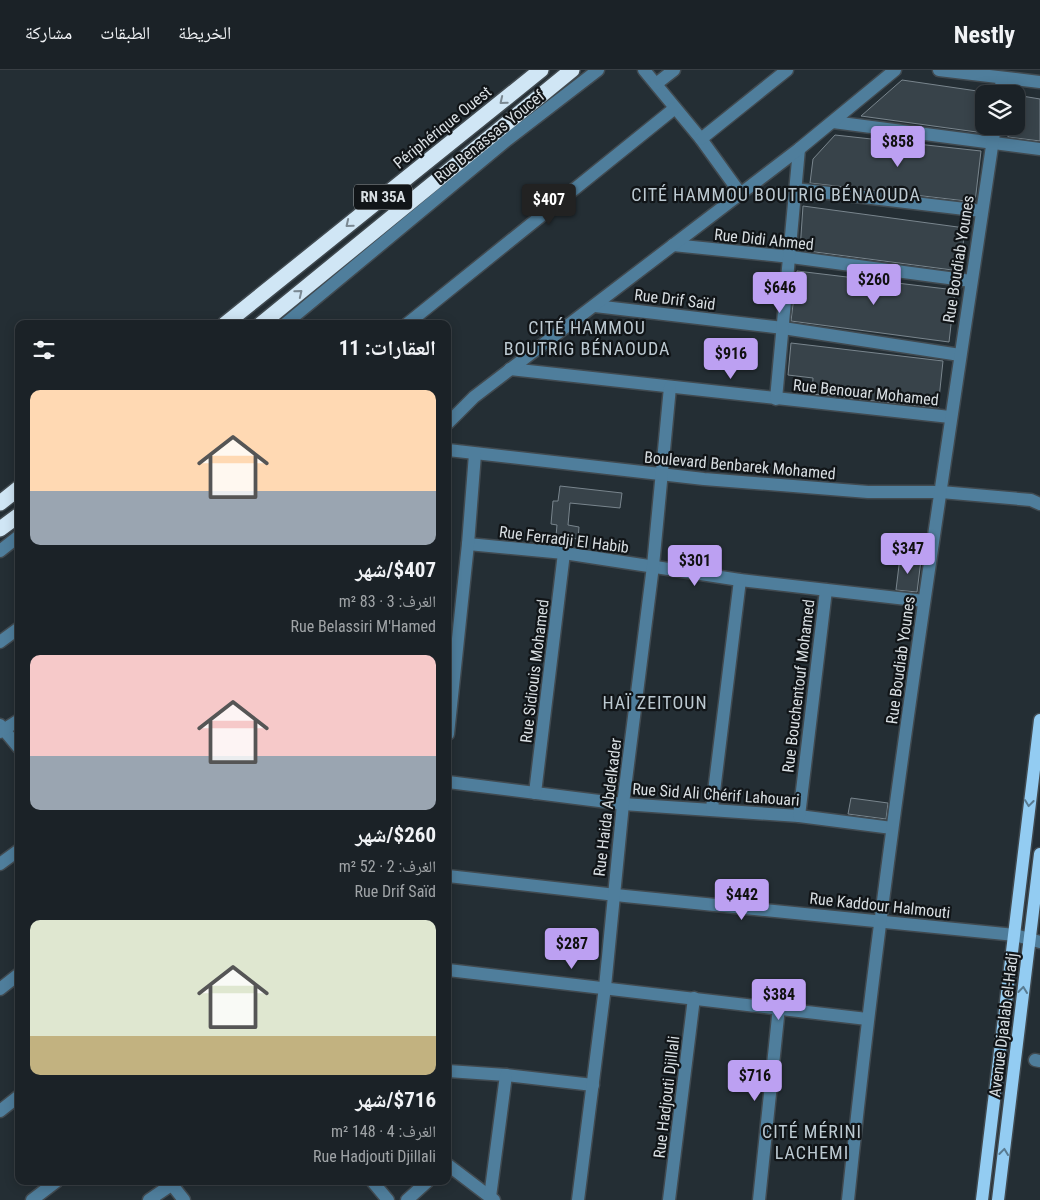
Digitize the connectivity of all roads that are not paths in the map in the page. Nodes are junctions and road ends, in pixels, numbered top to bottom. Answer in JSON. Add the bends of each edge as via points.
{"nodes":[{"id":1,"x":541,"y":70,"type":"edge"},
{"id":2,"x":572,"y":70,"type":"edge"},
{"id":3,"x":598,"y":70,"type":"edge"},
{"id":4,"x":644,"y":70,"type":"edge"},
{"id":5,"x":674,"y":70,"type":"edge"},
{"id":6,"x":787,"y":70,"type":"edge"},
{"id":7,"x":895,"y":70,"type":"edge"},
{"id":8,"x":939,"y":70,"type":"edge"},
{"id":9,"x":1002,"y":79,"type":"junction"},
{"id":10,"x":1040,"y":82,"type":"edge"},
{"id":11,"x":656,"y":84,"type":"junction"},
{"id":12,"x":1001,"y":85,"type":"edge"},
{"id":13,"x":675,"y":108,"type":"junction"},
{"id":14,"x":833,"y":122,"type":"junction"},
{"id":15,"x":993,"y":135,"type":"edge"},
{"id":16,"x":701,"y":139,"type":"junction"},
{"id":17,"x":992,"y":142,"type":"junction"},
{"id":18,"x":799,"y":149,"type":"junction"},
{"id":19,"x":1040,"y":149,"type":"edge"},
{"id":20,"x":796,"y":190,"type":"junction"},
{"id":21,"x":740,"y":193,"type":"junction"},
{"id":22,"x":982,"y":212,"type":"junction"},
{"id":23,"x":673,"y":245,"type":"junction"},
{"id":24,"x":791,"y":258,"type":"junction"},
{"id":25,"x":971,"y":281,"type":"junction"},
{"id":26,"x":595,"y":306,"type":"junction"},
{"id":27,"x":230,"y":320,"type":"edge"},
{"id":28,"x":266,"y":320,"type":"edge"},
{"id":29,"x":290,"y":320,"type":"edge"},
{"id":30,"x":412,"y":320,"type":"edge"},
{"id":31,"x":783,"y":328,"type":"junction"},
{"id":32,"x":960,"y":355,"type":"junction"},
{"id":33,"x":510,"y":369,"type":"junction"},
{"id":34,"x":670,"y":387,"type":"junction"},
{"id":35,"x":776,"y":398,"type":"junction"},
{"id":36,"x":950,"y":417,"type":"junction"},
{"id":37,"x":451,"y":420,"type":"edge"},
{"id":38,"x":451,"y":450,"type":"edge"},
{"id":39,"x":475,"y":454,"type":"junction"},
{"id":40,"x":661,"y":475,"type":"junction"},
{"id":41,"x":15,"y":491,"type":"edge"},
{"id":42,"x":941,"y":492,"type":"junction"},
{"id":43,"x":1037,"y":501,"type":"edge"},
{"id":44,"x":0,"y":503,"type":"edge"},
{"id":45,"x":15,"y":518,"type":"edge"},
{"id":46,"x":0,"y":529,"type":"edge"},
{"id":47,"x":15,"y":539,"type":"edge"},
{"id":48,"x":468,"y":544,"type":"junction"},
{"id":49,"x":0,"y":551,"type":"edge"},
{"id":50,"x":564,"y":553,"type":"junction"},
{"id":51,"x":653,"y":566,"type":"junction"},
{"id":52,"x":740,"y":580,"type":"junction"},
{"id":53,"x":826,"y":590,"type":"junction"},
{"id":54,"x":924,"y":601,"type":"junction"},
{"id":55,"x":15,"y":631,"type":"edge"},
{"id":56,"x":0,"y":642,"type":"edge"},
{"id":57,"x":451,"y":662,"type":"edge"},
{"id":58,"x":1040,"y":720,"type":"edge"},
{"id":59,"x":15,"y":722,"type":"edge"},
{"id":60,"x":1,"y":729,"type":"edge"},
{"id":61,"x":15,"y":744,"type":"edge"},
{"id":62,"x":451,"y":782,"type":"edge"},
{"id":63,"x":535,"y":793,"type":"junction"},
{"id":64,"x":623,"y":804,"type":"junction"},
{"id":65,"x":712,"y":808,"type":"junction"},
{"id":66,"x":799,"y":816,"type":"junction"},
{"id":67,"x":892,"y":828,"type":"junction"},
{"id":68,"x":15,"y":853,"type":"edge"},
{"id":69,"x":1040,"y":854,"type":"edge"},
{"id":70,"x":0,"y":864,"type":"edge"},
{"id":71,"x":451,"y":876,"type":"edge"},
{"id":72,"x":614,"y":895,"type":"junction"},
{"id":73,"x":882,"y":921,"type":"junction"},
{"id":74,"x":1015,"y":935,"type":"junction"},
{"id":75,"x":1034,"y":940,"type":"edge"},
{"id":76,"x":451,"y":970,"type":"edge"},
{"id":77,"x":15,"y":977,"type":"edge"},
{"id":78,"x":605,"y":988,"type":"junction"},
{"id":79,"x":0,"y":989,"type":"edge"},
{"id":80,"x":694,"y":998,"type":"junction"},
{"id":81,"x":779,"y":1007,"type":"junction"},
{"id":82,"x":867,"y":1019,"type":"junction"},
{"id":83,"x":451,"y":1071,"type":"edge"},
{"id":84,"x":506,"y":1075,"type":"junction"},
{"id":85,"x":593,"y":1085,"type":"junction"},
{"id":86,"x":15,"y":1099,"type":"edge"},
{"id":87,"x":0,"y":1111,"type":"edge"},
{"id":88,"x":451,"y":1167,"type":"edge"},
{"id":89,"x":52,"y":1185,"type":"edge"},
{"id":90,"x":169,"y":1185,"type":"edge"},
{"id":91,"x":175,"y":1185,"type":"edge"},
{"id":92,"x":375,"y":1185,"type":"edge"},
{"id":93,"x":424,"y":1185,"type":"edge"},
{"id":94,"x":492,"y":1198,"type":"edge"},
{"id":95,"x":32,"y":1200,"type":"edge"},
{"id":96,"x":149,"y":1200,"type":"edge"},
{"id":97,"x":184,"y":1200,"type":"edge"},
{"id":98,"x":388,"y":1200,"type":"edge"},
{"id":99,"x":407,"y":1200,"type":"edge"},
{"id":100,"x":578,"y":1200,"type":"edge"},
{"id":101,"x":669,"y":1200,"type":"edge"},
{"id":102,"x":759,"y":1200,"type":"edge"},
{"id":103,"x":848,"y":1200,"type":"edge"},
{"id":104,"x":982,"y":1200,"type":"edge"},
{"id":105,"x":998,"y":1200,"type":"edge"}],
"edges":[{"from":1,"to":27,"type":"highway","name":"Périphérique Ouest","number":"RN 35A","one_way":true},
{"from":28,"to":2,"type":"highway","number":"RN 35A","one_way":true},
{"from":3,"to":29,"type":"street","name":"Rue Benassas Youcef","via":[[507,140]]},
{"from":4,"to":11,"type":"street"},
{"from":5,"to":11,"type":"street"},
{"from":6,"to":16,"type":"street"},
{"from":7,"to":14,"type":"street"},
{"from":8,"to":9,"type":"street"},
{"from":9,"to":10,"type":"street"},
{"from":9,"to":12,"type":"street"},
{"from":11,"to":13,"type":"street"},
{"from":13,"to":16,"type":"street"},
{"from":13,"to":30,"type":"street"},
{"from":14,"to":17,"type":"street"},
{"from":14,"to":18,"type":"street"},
{"from":15,"to":17,"type":"street","name":"Rue Boudiab Younes"},
{"from":16,"to":21,"type":"street"},
{"from":17,"to":19,"type":"street"},
{"from":17,"to":22,"type":"street","name":"Rue Boudiab Younes"},
{"from":18,"to":20,"type":"street"},
{"from":18,"to":21,"type":"street"},
{"from":20,"to":22,"type":"street"},
{"from":20,"to":24,"type":"street"},
{"from":21,"to":23,"type":"street"},
{"from":22,"to":25,"type":"street","name":"Rue Boudiab Younes"},
{"from":23,"to":24,"type":"street","name":"Rue Didi Ahmed"},
{"from":23,"to":26,"type":"street"},
{"from":24,"to":25,"type":"street","name":"Rue Didi Ahmed"},
{"from":24,"to":31,"type":"street"},
{"from":25,"to":32,"type":"street","name":"Rue Boudiab Younes"},
{"from":26,"to":31,"type":"street","name":"Rue Drif Saïd"},
{"from":26,"to":33,"type":"street"},
{"from":31,"to":32,"type":"street","name":"Rue Drif Saïd"},
{"from":31,"to":35,"type":"street"},
{"from":32,"to":36,"type":"street","name":"Rue Boudiab Younes"},
{"from":33,"to":34,"type":"street","name":"Rue Benouar Mohamed"},
{"from":33,"to":37,"type":"street"},
{"from":34,"to":35,"type":"street","name":"Rue Benouar Mohamed"},
{"from":34,"to":40,"type":"street","name":"Rue Haida Abdelkader"},
{"from":35,"to":36,"type":"street","name":"Rue Benouar Mohamed"},
{"from":36,"to":42,"type":"street","name":"Rue Boudiab Younes"},
{"from":38,"to":39,"type":"street","name":"Boulevard Benbarek Mohamed"},
{"from":39,"to":40,"type":"street","name":"Boulevard Benbarek Mohamed"},
{"from":39,"to":48,"type":"street"},
{"from":40,"to":42,"type":"street","name":"Boulevard Benbarek Mohamed","via":[[868,492]]},
{"from":40,"to":51,"type":"street","name":"Rue Haida Abdelkader"},
{"from":41,"to":44,"type":"highway"},
{"from":42,"to":43,"type":"street","name":"Boulevard Benbarek Mohamed"},
{"from":42,"to":54,"type":"street","name":"Rue Boudiab Younes"},
{"from":45,"to":46,"type":"highway"},
{"from":47,"to":49,"type":"street"},
{"from":48,"to":50,"type":"street","name":"Rue Ferradji El Habib"},
{"from":48,"to":57,"type":"street"},
{"from":50,"to":51,"type":"street","name":"Rue Ferradji El Habib"},
{"from":50,"to":63,"type":"street","name":"Rue Sidiouis Mohamed"},
{"from":51,"to":52,"type":"street","name":"Rue Ferradji El Habib"},
{"from":51,"to":64,"type":"street","name":"Rue Haida Abdelkader"},
{"from":52,"to":53,"type":"street","name":"Rue Ferradji El Habib"},
{"from":52,"to":65,"type":"street"},
{"from":53,"to":54,"type":"street","name":"Rue Ferradji El Habib"},
{"from":53,"to":66,"type":"street","name":"Rue Bouchentouf Mohamed"},
{"from":54,"to":67,"type":"street","name":"Rue Boudiab Younes"},
{"from":55,"to":56,"type":"street"},
{"from":58,"to":74,"type":"main road","one_way":true},
{"from":59,"to":60,"type":"street"},
{"from":60,"to":61,"type":"street"},
{"from":62,"to":63,"type":"street","name":"Rue Sid Ali Chérif Lahouari"},
{"from":63,"to":64,"type":"street","name":"Rue Sid Ali Chérif Lahouari"},
{"from":64,"to":65,"type":"street","name":"Rue Sid Ali Chérif Lahouari"},
{"from":64,"to":72,"type":"street","name":"Rue Haida Abdelkader"},
{"from":65,"to":66,"type":"street","name":"Rue Sid Ali Chérif Lahouari"},
{"from":66,"to":67,"type":"street","name":"Rue Sid Ali Chérif Lahouari"},
{"from":67,"to":73,"type":"street","name":"Rue Boudiab Younes"},
{"from":68,"to":70,"type":"street"},
{"from":69,"to":75,"type":"main road","name":"Avenue Djaalab el-Hadj"},
{"from":71,"to":72,"type":"street","name":"Rue Kaddour Halmouti"},
{"from":72,"to":73,"type":"street","name":"Rue Kaddour Halmouti"},
{"from":72,"to":78,"type":"street","name":"Rue Haida Abdelkader"},
{"from":73,"to":74,"type":"street","name":"Rue Kaddour Halmouti"},
{"from":73,"to":82,"type":"street","name":"Rue Boudiab Younes"},
{"from":74,"to":75,"type":"street","name":"Rue Kaddour Halmouti"},
{"from":74,"to":104,"type":"main road"},
{"from":105,"to":75,"type":"main road","name":"Avenue Djaalab el-Hadj","one_way":true},
{"from":76,"to":78,"type":"street"},
{"from":77,"to":79,"type":"street"},
{"from":78,"to":80,"type":"street"},
{"from":78,"to":85,"type":"street","name":"Rue Haida Abdelkader"},
{"from":80,"to":81,"type":"street"},
{"from":80,"to":101,"type":"street","name":"Rue Hadjouti Djillali"},
{"from":81,"to":82,"type":"street"},
{"from":81,"to":102,"type":"street"},
{"from":82,"to":103,"type":"street","name":"Rue Boudiab Younes"},
{"from":83,"to":84,"type":"street"},
{"from":84,"to":85,"type":"street"},
{"from":84,"to":94,"type":"street"},
{"from":85,"to":100,"type":"street","name":"Rue Haida Abdelkader"},
{"from":86,"to":87,"type":"street"},
{"from":88,"to":94,"type":"street"},
{"from":89,"to":95,"type":"street"},
{"from":90,"to":96,"type":"street"},
{"from":91,"to":97,"type":"street"},
{"from":92,"to":98,"type":"street"},
{"from":93,"to":99,"type":"street"}]}
